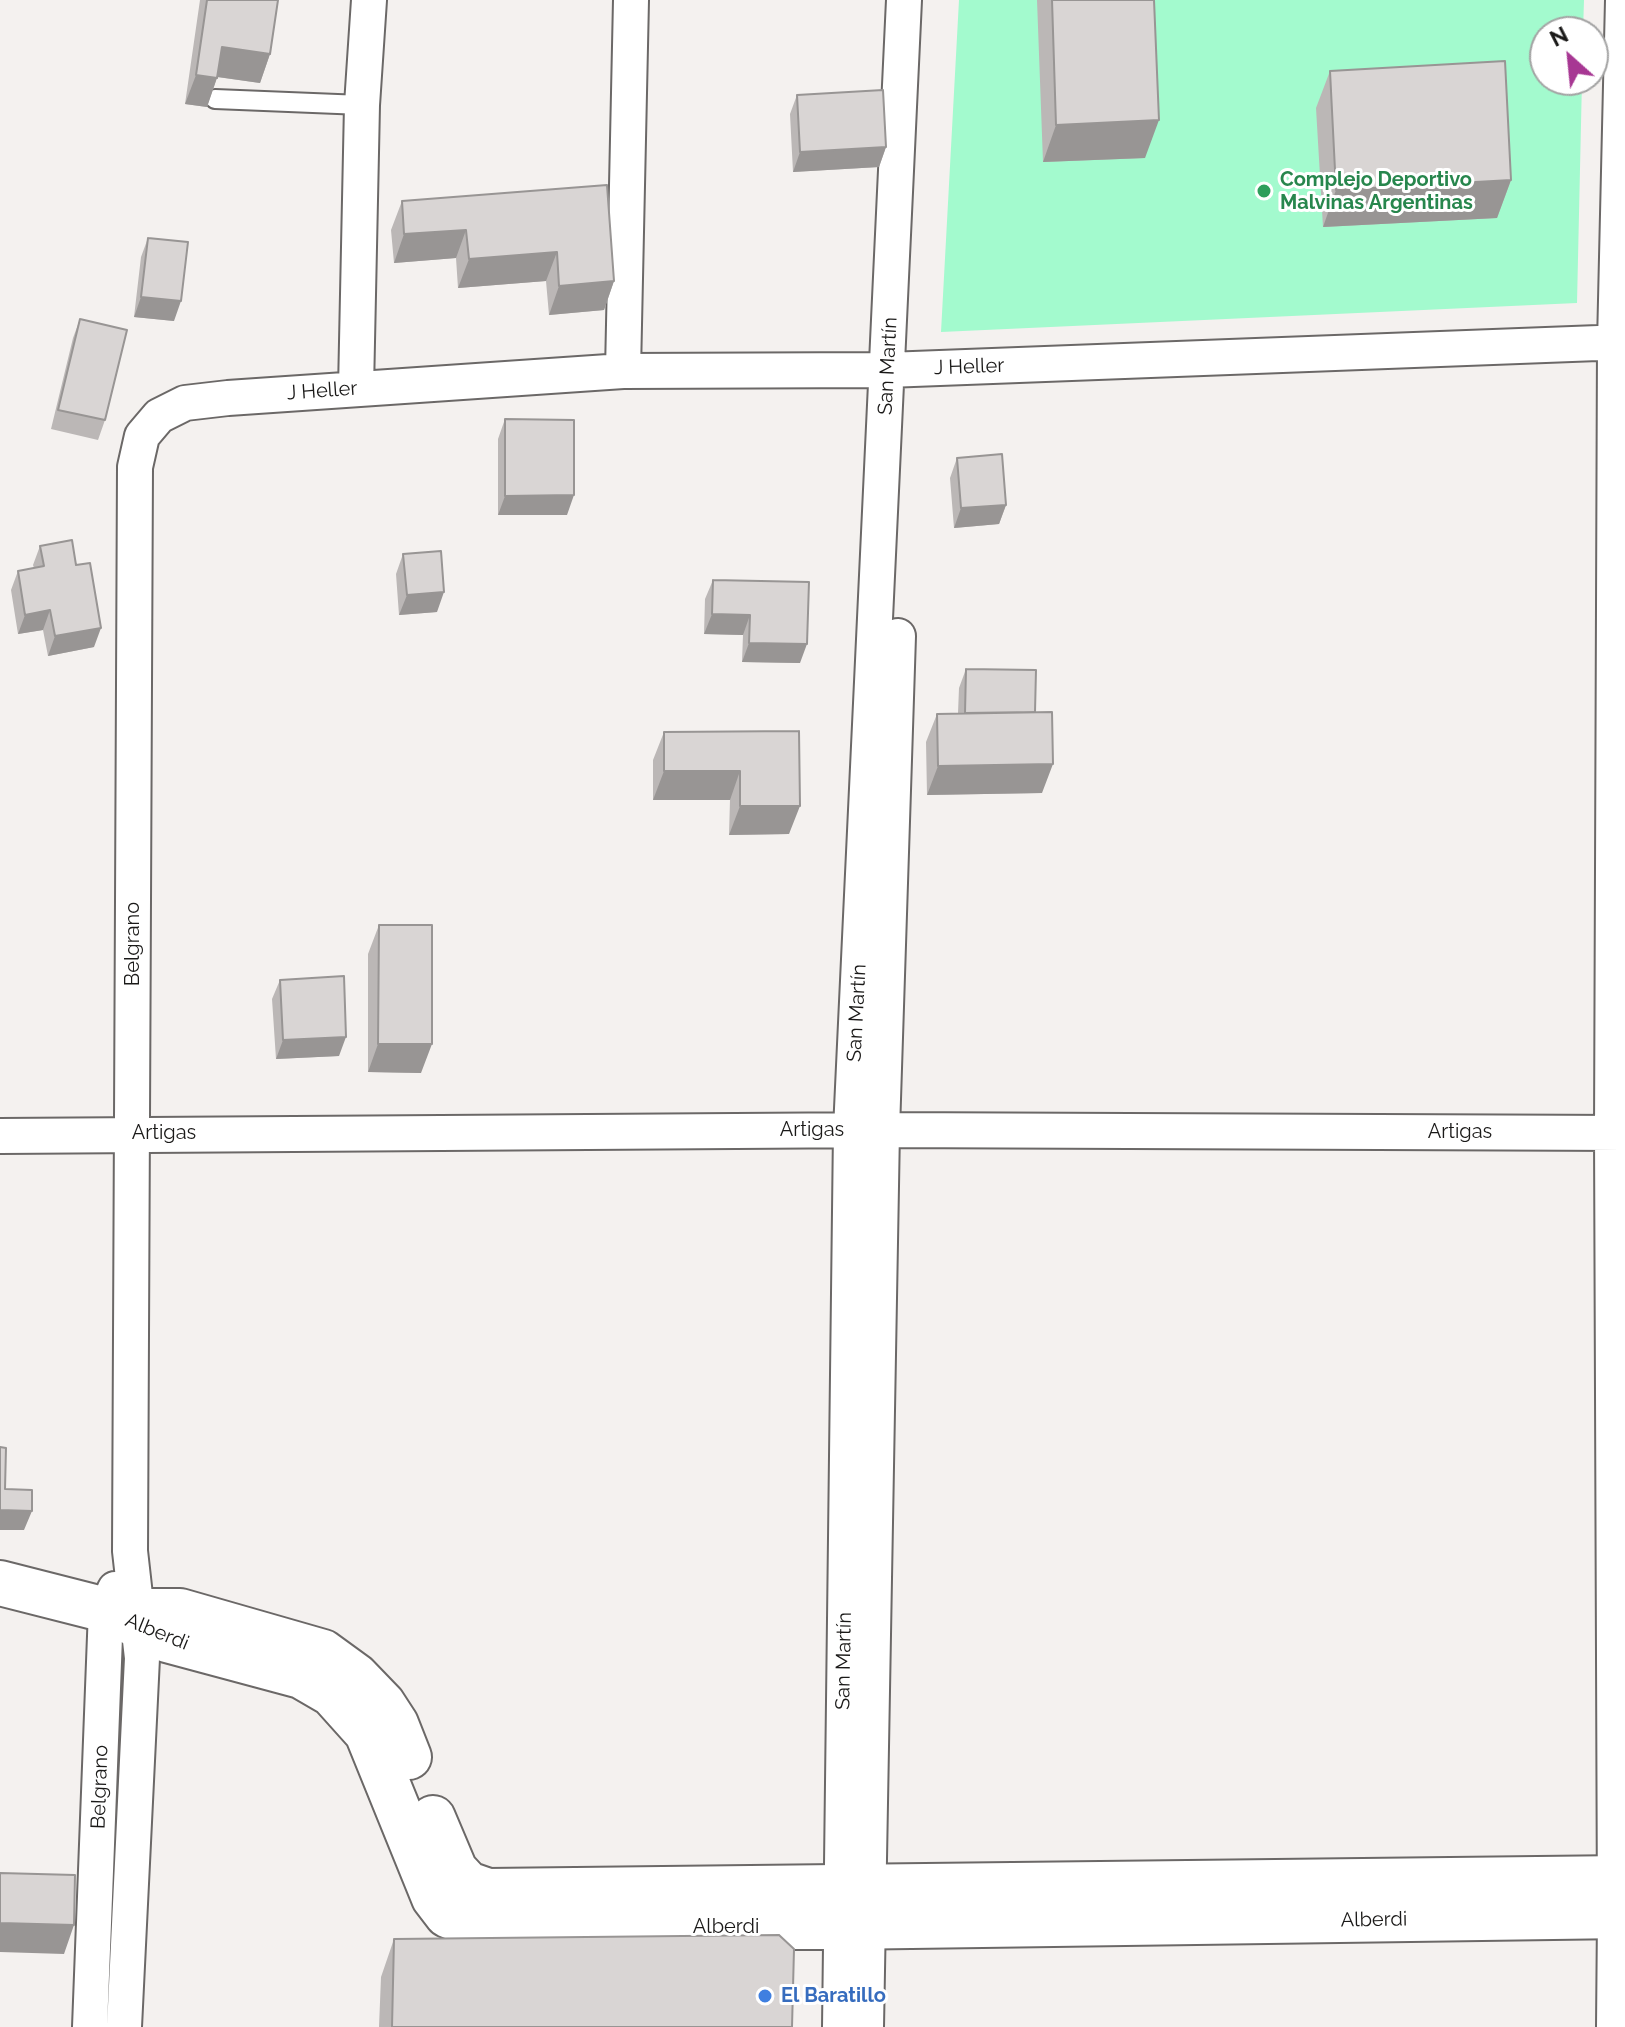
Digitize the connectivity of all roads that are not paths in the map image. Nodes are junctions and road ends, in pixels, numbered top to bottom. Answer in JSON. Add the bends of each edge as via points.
{"nodes":[{"id":1,"x":369,"y":0,"type":"edge"},
{"id":2,"x":631,"y":0,"type":"edge"},
{"id":3,"x":904,"y":0,"type":"edge"},
{"id":4,"x":924,"y":0,"type":"edge"},
{"id":5,"x":1623,"y":0,"type":"edge"},
{"id":6,"x":1624,"y":52,"type":"edge"},
{"id":7,"x":215,"y":99,"type":"edge"},
{"id":8,"x":362,"y":105,"type":"junction"},
{"id":9,"x":1620,"y":342,"type":"edge"},
{"id":10,"x":897,"y":370,"type":"junction"},
{"id":11,"x":623,"y":371,"type":"junction"},
{"id":12,"x":356,"y":389,"type":"junction"},
{"id":13,"x":228,"y":398,"type":"joint"},
{"id":14,"x":866,"y":1130,"type":"junction"},
{"id":15,"x":1618,"y":1132,"type":"edge"},
{"id":16,"x":133,"y":1133,"type":"junction"},
{"id":17,"x":0,"y":1136,"type":"edge"},
{"id":18,"x":0,"y":1583,"type":"edge"},
{"id":19,"x":127,"y":1615,"type":"junction"},
{"id":20,"x":1620,"y":1897,"type":"edge"},
{"id":21,"x":854,"y":1907,"type":"junction"},
{"id":22,"x":90,"y":2027,"type":"edge"},
{"id":23,"x":124,"y":2027,"type":"edge"},
{"id":24,"x":840,"y":2027,"type":"edge"},
{"id":25,"x":866,"y":2027,"type":"edge"},
{"id":26,"x":1614,"y":2027,"type":"edge"}],
"edges":[{"from":1,"to":8,"type":"street"},
{"from":2,"to":11,"type":"street"},
{"from":3,"to":10,"type":"street","name":"San Martín"},
{"from":4,"to":10,"type":"street","name":"San Martín"},
{"from":5,"to":6,"type":"street"},
{"from":6,"to":9,"type":"street"},
{"from":7,"to":8,"type":"lane"},
{"from":8,"to":12,"type":"street"},
{"from":9,"to":10,"type":"street","name":"J Heller"},
{"from":9,"to":15,"type":"street"},
{"from":10,"to":11,"type":"street","name":"J Heller"},
{"from":10,"to":14,"type":"street","name":"San Martín"},
{"from":11,"to":12,"type":"street","name":"J Heller"},
{"from":12,"to":13,"type":"street","name":"J Heller"},
{"from":13,"to":16,"type":"street","name":"Belgrano","via":[[185,403],[159,416],[142,436],[135,467]]},
{"from":14,"to":15,"type":"street","name":"Artigas"},
{"from":14,"to":16,"type":"street","name":"Artigas"},
{"from":14,"to":21,"type":"street","name":"San Martín"},
{"from":15,"to":20,"type":"street"},
{"from":16,"to":17,"type":"street","name":"Artigas"},
{"from":16,"to":19,"type":"street","name":"Belgrano"},
{"from":18,"to":19,"type":"street","name":"Alberdi"},
{"from":19,"to":21,"type":"street","name":"Alberdi","via":[[180,1611],[299,1643],[323,1652],[356,1676],[396,1724],[455,1870],[468,1884],[488,1891]]},
{"from":19,"to":22,"type":"street","name":"Belgrano"},
{"from":19,"to":23,"type":"street","name":"Belgrano","via":[[142,1658]]},
{"from":20,"to":21,"type":"street","name":"Alberdi"},
{"from":20,"to":26,"type":"street"},
{"from":21,"to":24,"type":"street","name":"San Martín"},
{"from":21,"to":25,"type":"street","name":"San Martín"}]}
